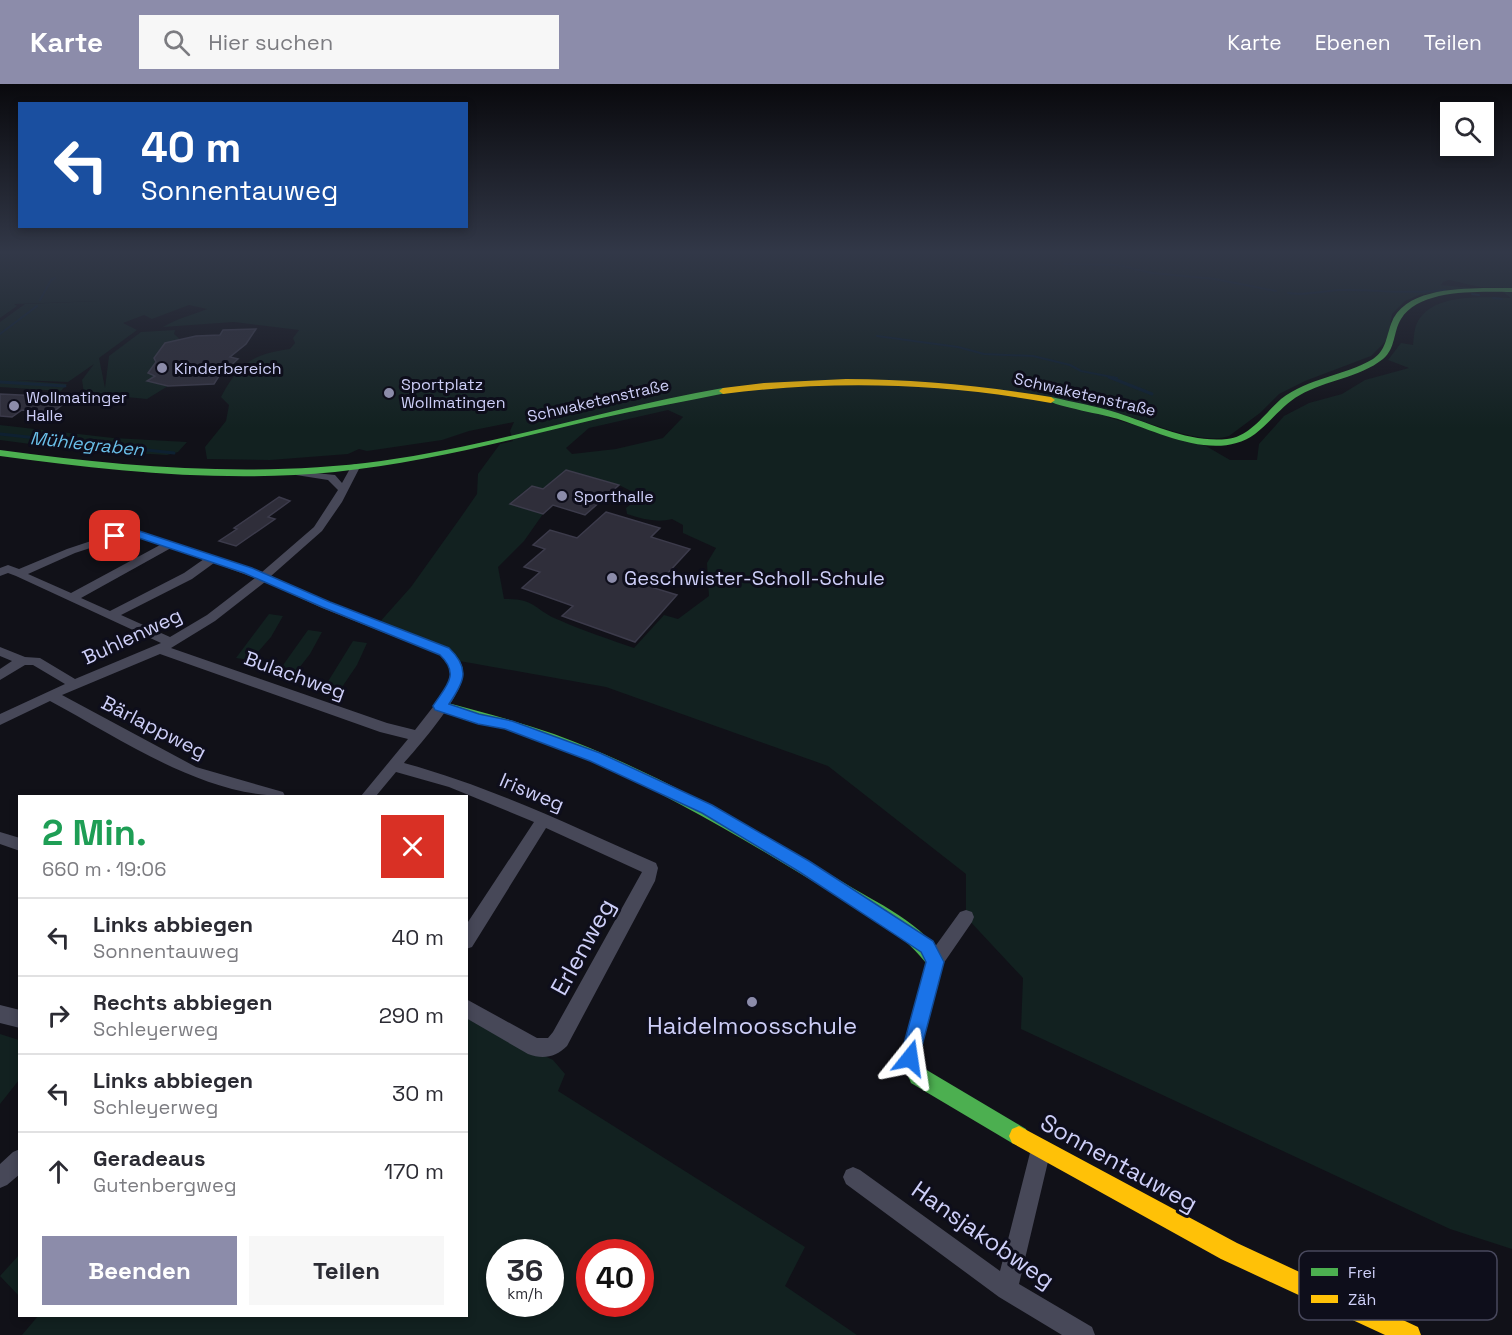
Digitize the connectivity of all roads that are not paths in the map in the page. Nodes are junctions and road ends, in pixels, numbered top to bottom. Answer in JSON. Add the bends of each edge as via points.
{"nodes":[{"id":1,"x":1404,"y":311,"type":"edge"},
{"id":2,"x":0,"y":453,"type":"edge"},
{"id":3,"x":355,"y":467,"type":"junction"},
{"id":4,"x":338,"y":470,"type":"junction"},
{"id":5,"x":297,"y":473,"type":"junction"},
{"id":6,"x":341,"y":490,"type":"junction"},
{"id":7,"x":168,"y":544,"type":"junction"},
{"id":8,"x":213,"y":560,"type":"junction"},
{"id":9,"x":0,"y":572,"type":"edge"},
{"id":10,"x":21,"y":573,"type":"junction"},
{"id":11,"x":262,"y":578,"type":"junction"},
{"id":12,"x":72,"y":598,"type":"junction"},
{"id":13,"x":112,"y":615,"type":"junction"},
{"id":14,"x":166,"y":646,"type":"junction"},
{"id":15,"x":0,"y":651,"type":"edge"},
{"id":16,"x":23,"y":660,"type":"junction"},
{"id":17,"x":0,"y":675,"type":"edge"},
{"id":18,"x":72,"y":685,"type":"junction"},
{"id":19,"x":51,"y":695,"type":"junction"},
{"id":20,"x":440,"y":706,"type":"junction"},
{"id":21,"x":0,"y":720,"type":"edge"},
{"id":22,"x":418,"y":736,"type":"junction"},
{"id":23,"x":393,"y":766,"type":"junction"},
{"id":24,"x":275,"y":795,"type":"edge"},
{"id":25,"x":369,"y":795,"type":"edge"},
{"id":26,"x":544,"y":819,"type":"junction"},
{"id":27,"x":0,"y":838,"type":"edge"},
{"id":28,"x":18,"y":844,"type":"edge"},
{"id":29,"x":650,"y":868,"type":"joint"},
{"id":30,"x":966,"y":918,"type":"dead end"},
{"id":31,"x":468,"y":938,"type":"edge"},
{"id":32,"x":935,"y":962,"type":"junction"},
{"id":33,"x":468,"y":1009,"type":"edge"},
{"id":34,"x":0,"y":1014,"type":"edge"},
{"id":35,"x":18,"y":1018,"type":"edge"},
{"id":36,"x":1041,"y":1149,"type":"junction"},
{"id":37,"x":18,"y":1161,"type":"edge"},
{"id":38,"x":853,"y":1177,"type":"dead end"},
{"id":39,"x":0,"y":1178,"type":"edge"},
{"id":40,"x":1299,"y":1283,"type":"edge"},
{"id":41,"x":1007,"y":1289,"type":"junction"},
{"id":42,"x":1378,"y":1320,"type":"edge"},
{"id":43,"x":1084,"y":1335,"type":"edge"},
{"id":44,"x":1410,"y":1335,"type":"edge"}],
"edges":[{"from":1,"to":3,"type":"street","name":"Schwaketenstraße","via":[[1398,317],[1392,345],[1381,357],[1306,387],[1240,439],[1226,443],[1200,440],[1114,414],[1003,392],[914,383],[819,382],[687,397],[439,453]]},
{"from":2,"to":5,"type":"street","name":"Schwaketenstraße","via":[[202,474]]},
{"from":3,"to":4,"type":"street","name":"Schwaketenstraße"},
{"from":3,"to":6,"type":"street","name":"Buhlenweg"},
{"from":4,"to":5,"type":"street","name":"Schwaketenstraße"},
{"from":4,"to":6,"type":"street"},
{"from":5,"to":6,"type":"street","via":[[331,477]]},
{"from":6,"to":11,"type":"street","name":"Buhlenweg","via":[[324,523]]},
{"from":7,"to":8,"type":"street"},
{"from":7,"to":10,"type":"street","via":[[130,531]]},
{"from":7,"to":12,"type":"street"},
{"from":8,"to":11,"type":"street"},
{"from":8,"to":13,"type":"street"},
{"from":9,"to":10,"type":"street","via":[[8,568]]},
{"from":10,"to":12,"type":"street","name":"Bulachweg"},
{"from":11,"to":14,"type":"street","name":"Buhlenweg","via":[[212,618]]},
{"from":11,"to":20,"type":"street","via":[[444,651],[454,660],[458,674]]},
{"from":12,"to":13,"type":"street","name":"Bulachweg"},
{"from":13,"to":14,"type":"street","name":"Bulachweg"},
{"from":14,"to":18,"type":"street","name":"Buhlenweg"},
{"from":14,"to":22,"type":"street","name":"Bulachweg","via":[[385,728]]},
{"from":15,"to":16,"type":"street"},
{"from":16,"to":17,"type":"street"},
{"from":16,"to":18,"type":"street","via":[[35,661]]},
{"from":18,"to":19,"type":"street","name":"Buhlenweg"},
{"from":19,"to":21,"type":"street","name":"Buhlenweg"},
{"from":19,"to":24,"type":"street","name":"Bärlappweg","via":[[192,771]]},
{"from":20,"to":22,"type":"street"},
{"from":20,"to":32,"type":"street","via":[[507,724],[595,757],[707,809],[900,928],[927,947]]},
{"from":22,"to":23,"type":"street"},
{"from":23,"to":25,"type":"street"},
{"from":23,"to":26,"type":"street","name":"Irisweg","via":[[452,782]]},
{"from":26,"to":29,"type":"street","name":"Irisweg"},
{"from":26,"to":31,"type":"street"},
{"from":27,"to":28,"type":"street"},
{"from":29,"to":33,"type":"street","name":"Erlenweg","via":[[560,1039],[552,1047],[535,1047]]},
{"from":30,"to":32,"type":"street","name":"Sonnentauweg"},
{"from":32,"to":36,"type":"street","name":"Sonnentauweg","via":[[910,1058],[918,1076]]},
{"from":34,"to":35,"type":"street"},
{"from":36,"to":40,"type":"street","name":"Sonnentauweg","via":[[1229,1251]]},
{"from":36,"to":41,"type":"street"},
{"from":37,"to":39,"type":"street"},
{"from":38,"to":41,"type":"street","name":"Hansjakobweg"},
{"from":41,"to":43,"type":"street","name":"Hansjakobweg"},
{"from":42,"to":44,"type":"street","name":"Sonnentauweg"}]}
